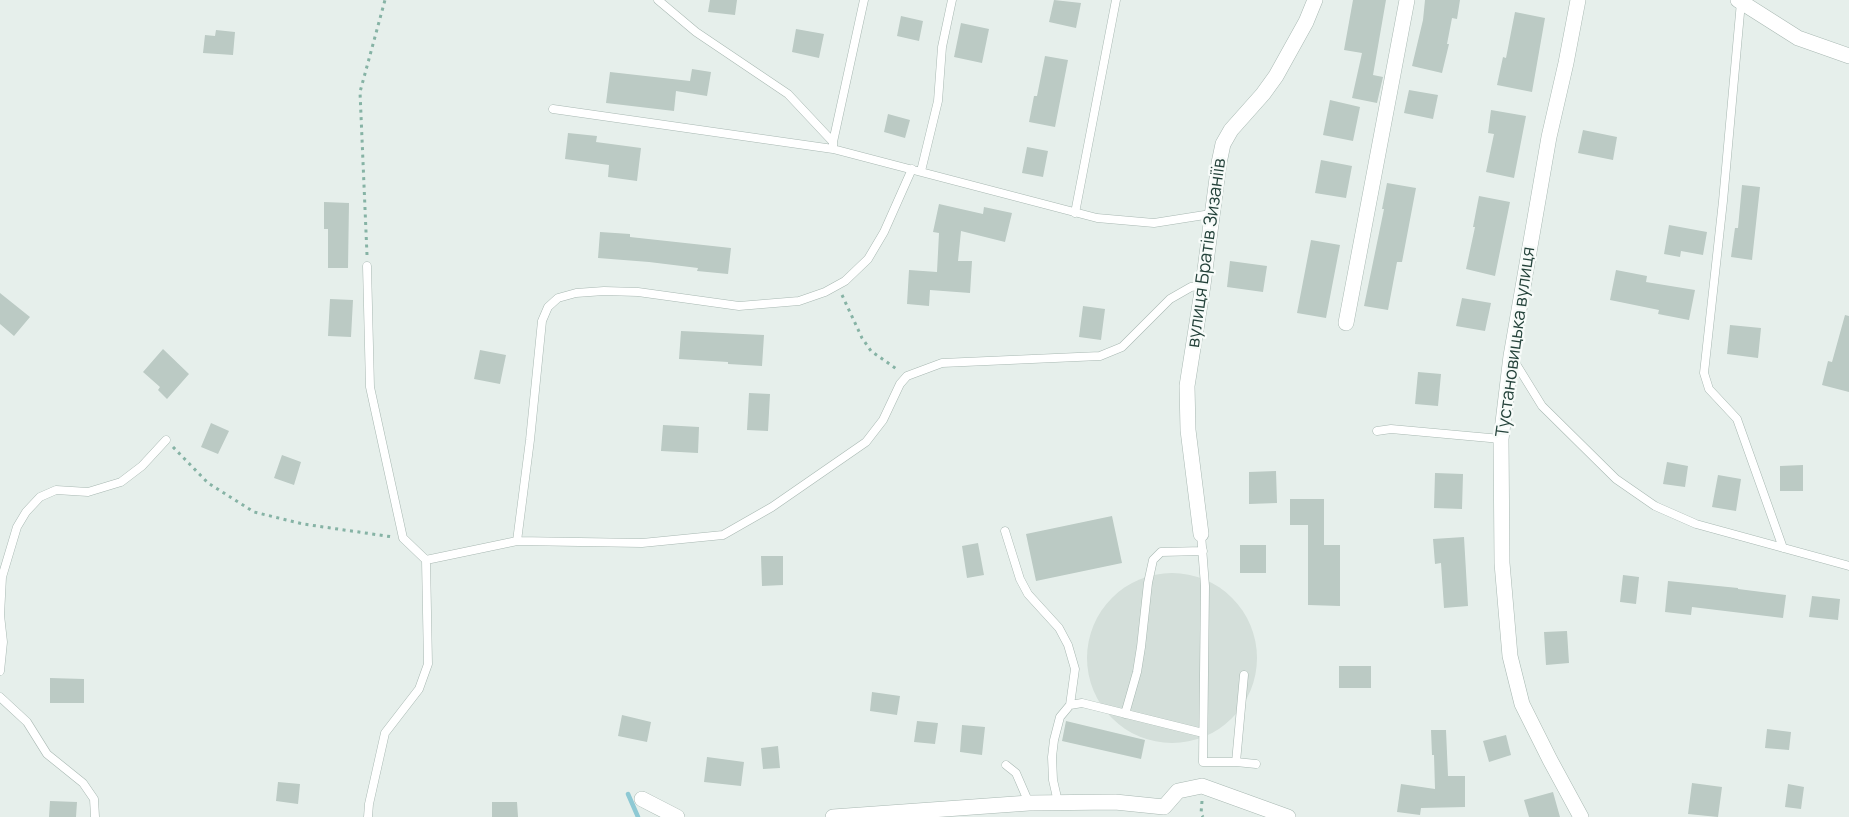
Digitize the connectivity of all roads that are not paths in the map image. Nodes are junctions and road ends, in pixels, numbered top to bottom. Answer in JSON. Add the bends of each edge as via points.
{"nodes":[{"id":1,"x":658,"y":0,"type":"edge"},
{"id":2,"x":864,"y":0,"type":"edge"},
{"id":3,"x":952,"y":0,"type":"edge"},
{"id":4,"x":1116,"y":0,"type":"edge"},
{"id":5,"x":1315,"y":0,"type":"edge"},
{"id":6,"x":1407,"y":0,"type":"edge"},
{"id":7,"x":1578,"y":0,"type":"edge"},
{"id":8,"x":1740,"y":1,"type":"edge"},
{"id":9,"x":1849,"y":56,"type":"edge"},
{"id":10,"x":553,"y":109,"type":"dead end"},
{"id":11,"x":833,"y":146,"type":"junction"},
{"id":12,"x":912,"y":169,"type":"junction"},
{"id":13,"x":921,"y":171,"type":"junction"},
{"id":14,"x":1075,"y":213,"type":"junction"},
{"id":15,"x":1211,"y":214,"type":"junction"},
{"id":16,"x":367,"y":266,"type":"road end"},
{"id":17,"x":1203,"y":285,"type":"junction"},
{"id":18,"x":1346,"y":323,"type":"dead end"},
{"id":19,"x":1511,"y":356,"type":"junction"},
{"id":20,"x":1377,"y":431,"type":"dead end"},
{"id":21,"x":1501,"y":439,"type":"junction"},
{"id":22,"x":166,"y":440,"type":"road end"},
{"id":23,"x":1005,"y":531,"type":"dead end"},
{"id":24,"x":1201,"y":534,"type":"joint"},
{"id":25,"x":517,"y":541,"type":"junction"},
{"id":26,"x":1783,"y":548,"type":"junction"},
{"id":27,"x":1203,"y":551,"type":"junction"},
{"id":28,"x":426,"y":560,"type":"junction"},
{"id":29,"x":1849,"y":566,"type":"edge"},
{"id":30,"x":0,"y":670,"type":"edge"},
{"id":31,"x":1244,"y":675,"type":"dead end"},
{"id":32,"x":0,"y":697,"type":"edge"},
{"id":33,"x":1070,"y":705,"type":"junction"},
{"id":34,"x":1125,"y":714,"type":"junction"},
{"id":35,"x":1203,"y":733,"type":"junction"},
{"id":36,"x":1236,"y":762,"type":"junction"},
{"id":37,"x":1256,"y":764,"type":"dead end"},
{"id":38,"x":1006,"y":765,"type":"dead end"},
{"id":39,"x":642,"y":799,"type":"dead end"},
{"id":40,"x":1058,"y":802,"type":"junction"},
{"id":41,"x":1029,"y":803,"type":"junction"},
{"id":42,"x":1167,"y":812,"type":"edge"},
{"id":43,"x":95,"y":817,"type":"edge"},
{"id":44,"x":368,"y":817,"type":"edge"},
{"id":45,"x":677,"y":817,"type":"edge"},
{"id":46,"x":833,"y":817,"type":"edge"},
{"id":47,"x":1288,"y":817,"type":"edge"},
{"id":48,"x":1581,"y":817,"type":"edge"}],
"edges":[{"from":1,"to":11,"type":"lane","via":[[696,32],[788,94]]},
{"from":2,"to":11,"type":"lane"},
{"from":3,"to":13,"type":"lane","via":[[942,47],[938,101]]},
{"from":4,"to":14,"type":"lane"},
{"from":5,"to":15,"type":"street","name":"вулиця Братів Зизаніїв","via":[[1276,76],[1223,144]]},
{"from":6,"to":18,"type":"street"},
{"from":7,"to":19,"type":"street","name":"Тустановицька вулиця","via":[[1549,137]]},
{"from":8,"to":9,"type":"street","via":[[1798,38]]},
{"from":8,"to":26,"type":"lane","via":[[1704,373],[1709,389],[1737,419]]},
{"from":10,"to":11,"type":"lane"},
{"from":11,"to":12,"type":"lane"},
{"from":12,"to":13,"type":"lane"},
{"from":12,"to":25,"type":"lane","via":[[868,259],[825,292],[799,301],[726,306],[675,296],[604,291],[558,298],[548,307],[542,321]]},
{"from":13,"to":14,"type":"lane"},
{"from":14,"to":15,"type":"lane","via":[[1097,219],[1154,223]]},
{"from":15,"to":17,"type":"street","name":"вулиця Братів Зизаніїв"},
{"from":16,"to":28,"type":"lane","via":[[370,387],[403,538]]},
{"from":17,"to":24,"type":"street","name":"вулиця Братів Зизаніїв","via":[[1186,386]]},
{"from":17,"to":25,"type":"lane","via":[[1170,299],[1122,347],[1100,356],[942,363],[907,376],[866,442],[772,507],[723,535],[642,543]]},
{"from":19,"to":21,"type":"street","name":"Тустановицька вулиця"},
{"from":19,"to":26,"type":"lane","via":[[1542,406],[1616,479],[1654,506],[1696,524]]},
{"from":20,"to":21,"type":"lane"},
{"from":21,"to":48,"type":"street","name":"Тустановицька вулиця","via":[[1502,563],[1510,656],[1522,704]]},
{"from":22,"to":30,"type":"lane","via":[[121,482],[88,492],[56,490],[40,497],[26,512],[17,527],[2,577]]},
{"from":23,"to":33,"type":"lane","via":[[1028,594],[1059,628],[1068,645],[1075,669]]},
{"from":24,"to":27,"type":"lane"},
{"from":25,"to":28,"type":"lane"},
{"from":26,"to":29,"type":"lane"},
{"from":27,"to":34,"type":"lane","via":[[1161,552],[1153,560],[1142,647]]},
{"from":27,"to":35,"type":"lane"},
{"from":28,"to":44,"type":"lane","via":[[428,664],[419,689],[386,733]]},
{"from":31,"to":36,"type":"lane"},
{"from":32,"to":43,"type":"lane","via":[[27,722],[46,754],[83,783],[94,799]]},
{"from":33,"to":34,"type":"lane"},
{"from":33,"to":40,"type":"lane","via":[[1060,717],[1054,740],[1053,780]]},
{"from":34,"to":35,"type":"lane"},
{"from":35,"to":36,"type":"lane","via":[[1203,762]]},
{"from":36,"to":37,"type":"lane"},
{"from":38,"to":41,"type":"lane","via":[[1016,773]]},
{"from":39,"to":45,"type":"street"},
{"from":40,"to":41,"type":"street"},
{"from":40,"to":42,"type":"street","via":[[1114,802]]},
{"from":41,"to":46,"type":"street"},
{"from":42,"to":47,"type":"street","via":[[1170,797],[1178,791],[1202,786]]}]}
